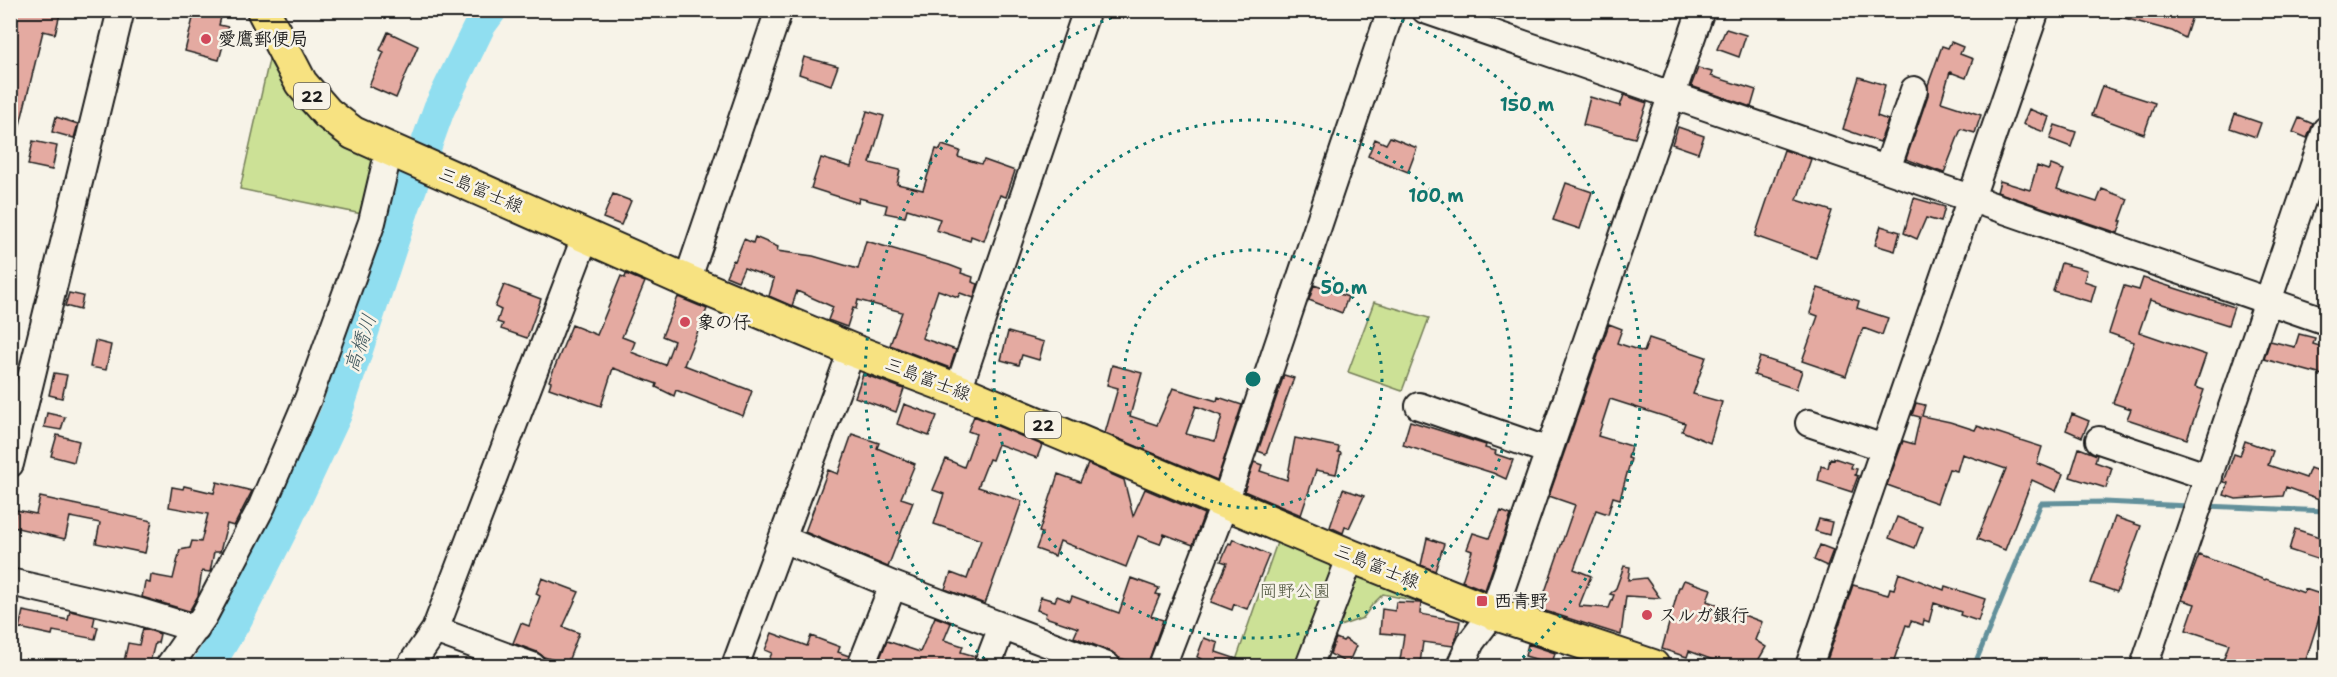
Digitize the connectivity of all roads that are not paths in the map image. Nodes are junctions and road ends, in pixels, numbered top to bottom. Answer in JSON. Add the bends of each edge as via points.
{"nodes":[{"id":1,"x":121,"y":10,"type":"edge"},
{"id":2,"x":263,"y":10,"type":"edge"},
{"id":3,"x":779,"y":10,"type":"edge"},
{"id":4,"x":1087,"y":10,"type":"edge"},
{"id":5,"x":1391,"y":10,"type":"edge"},
{"id":6,"x":1425,"y":10,"type":"edge"},
{"id":7,"x":1701,"y":10,"type":"edge"},
{"id":8,"x":2036,"y":10,"type":"edge"},
{"id":9,"x":1914,"y":90,"type":"dead end"},
{"id":10,"x":1672,"y":96,"type":"junction"},
{"id":11,"x":2326,"y":130,"type":"edge"},
{"id":12,"x":390,"y":151,"type":"junction"},
{"id":13,"x":1887,"y":170,"type":"junction"},
{"id":14,"x":1970,"y":198,"type":"junction"},
{"id":15,"x":586,"y":235,"type":"junction"},
{"id":16,"x":687,"y":282,"type":"junction"},
{"id":17,"x":2268,"y":301,"type":"junction"},
{"id":18,"x":2326,"y":321,"type":"edge"},
{"id":19,"x":852,"y":350,"type":"junction"},
{"id":20,"x":958,"y":390,"type":"junction"},
{"id":21,"x":1419,"y":406,"type":"dead end"},
{"id":22,"x":1809,"y":423,"type":"dead end"},
{"id":23,"x":2099,"y":440,"type":"dead end"},
{"id":24,"x":1884,"y":448,"type":"junction"},
{"id":25,"x":1549,"y":451,"type":"junction"},
{"id":26,"x":10,"y":464,"type":"edge"},
{"id":27,"x":2202,"y":495,"type":"junction"},
{"id":28,"x":1225,"y":502,"type":"junction"},
{"id":29,"x":783,"y":540,"type":"junction"},
{"id":30,"x":1352,"y":556,"type":"junction"},
{"id":31,"x":10,"y":582,"type":"edge"},
{"id":32,"x":893,"y":585,"type":"junction"},
{"id":33,"x":1493,"y":613,"type":"junction"},
{"id":34,"x":1002,"y":627,"type":"junction"},
{"id":35,"x":196,"y":629,"type":"junction"},
{"id":36,"x":435,"y":630,"type":"junction"},
{"id":37,"x":169,"y":666,"type":"edge"},
{"id":38,"x":410,"y":666,"type":"edge"},
{"id":39,"x":532,"y":666,"type":"edge"},
{"id":40,"x":735,"y":666,"type":"edge"},
{"id":41,"x":861,"y":666,"type":"edge"},
{"id":42,"x":987,"y":666,"type":"edge"},
{"id":43,"x":1107,"y":666,"type":"edge"},
{"id":44,"x":1162,"y":666,"type":"edge"},
{"id":45,"x":1309,"y":666,"type":"edge"},
{"id":46,"x":1460,"y":666,"type":"edge"},
{"id":47,"x":1653,"y":666,"type":"edge"},
{"id":48,"x":1809,"y":666,"type":"edge"},
{"id":49,"x":2144,"y":666,"type":"edge"}],
"edges":[{"from":1,"to":26,"type":"street"},
{"from":2,"to":12,"type":"main road","name":"三島富士線","number":"22","via":[[301,83],[327,113],[353,133]]},
{"from":3,"to":16,"type":"street"},
{"from":4,"to":20,"type":"street"},
{"from":5,"to":28,"type":"street"},
{"from":6,"to":10,"type":"street"},
{"from":7,"to":10,"type":"street"},
{"from":8,"to":14,"type":"street"},
{"from":9,"to":13,"type":"street"},
{"from":10,"to":13,"type":"street"},
{"from":10,"to":25,"type":"street"},
{"from":11,"to":17,"type":"street"},
{"from":12,"to":15,"type":"main road","name":"三島富士線","number":"22"},
{"from":12,"to":35,"type":"street","via":[[372,222],[308,399],[262,507]]},
{"from":13,"to":14,"type":"street"},
{"from":14,"to":17,"type":"street"},
{"from":14,"to":24,"type":"street"},
{"from":15,"to":16,"type":"main road","name":"三島富士線","number":"22"},
{"from":15,"to":36,"type":"street"},
{"from":16,"to":19,"type":"main road","name":"三島富士線","number":"22"},
{"from":17,"to":18,"type":"street"},
{"from":17,"to":27,"type":"street"},
{"from":19,"to":20,"type":"main road","name":"三島富士線","number":"22"},
{"from":19,"to":29,"type":"street"},
{"from":20,"to":28,"type":"main road","name":"三島富士線","number":"22"},
{"from":21,"to":25,"type":"street"},
{"from":22,"to":24,"type":"street"},
{"from":23,"to":27,"type":"street"},
{"from":24,"to":48,"type":"street"},
{"from":25,"to":33,"type":"street"},
{"from":27,"to":49,"type":"street"},
{"from":28,"to":30,"type":"main road","name":"三島富士線","number":"22"},
{"from":28,"to":44,"type":"street"},
{"from":29,"to":32,"type":"street"},
{"from":29,"to":40,"type":"street"},
{"from":30,"to":33,"type":"main road","name":"三島富士線","number":"22"},
{"from":30,"to":45,"type":"street"},
{"from":31,"to":35,"type":"street"},
{"from":32,"to":34,"type":"street"},
{"from":32,"to":41,"type":"street"},
{"from":33,"to":46,"type":"street","via":[[1471,642]]},
{"from":33,"to":47,"type":"main road","name":"三島富士線","number":"22"},
{"from":34,"to":42,"type":"street"},
{"from":34,"to":43,"type":"street"},
{"from":35,"to":37,"type":"street"},
{"from":36,"to":38,"type":"street"},
{"from":36,"to":39,"type":"street"}]}
